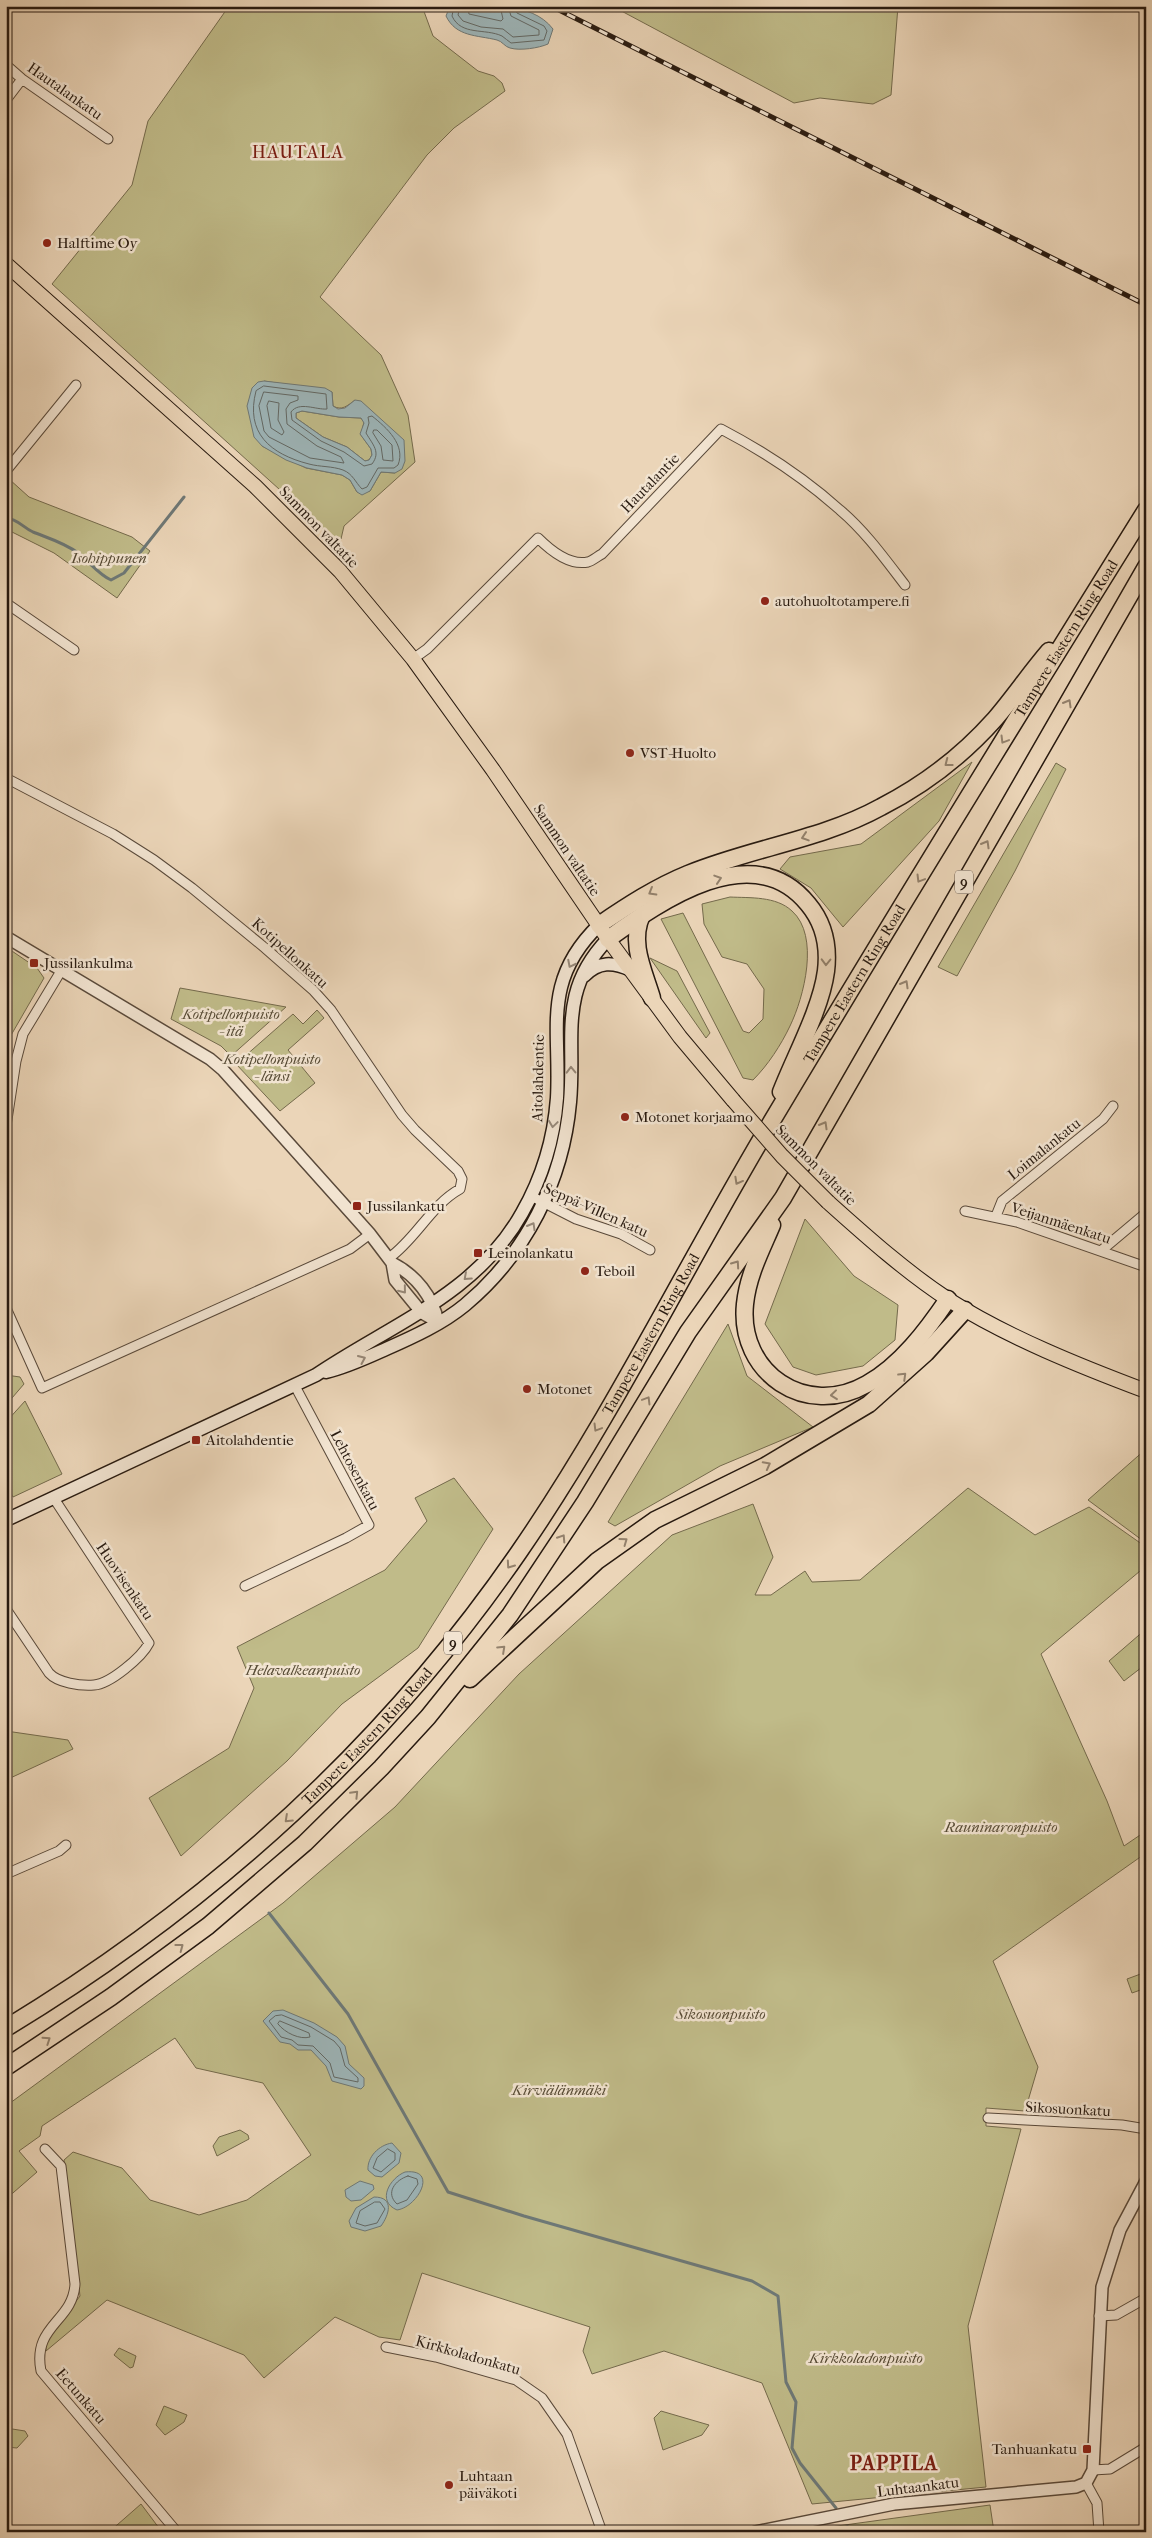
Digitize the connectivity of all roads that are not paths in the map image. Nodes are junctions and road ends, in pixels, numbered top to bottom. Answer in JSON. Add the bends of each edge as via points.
{"nodes":[{"id":1,"x":6,"y":65,"type":"edge"},
{"id":2,"x":22,"y":79,"type":"junction"},
{"id":3,"x":6,"y":100,"type":"edge"},
{"id":4,"x":108,"y":139,"type":"dead end"},
{"id":5,"x":6,"y":264,"type":"edge"},
{"id":6,"x":76,"y":385,"type":"dead end"},
{"id":7,"x":6,"y":471,"type":"edge"},
{"id":8,"x":1146,"y":510,"type":"edge"},
{"id":9,"x":1146,"y":567,"type":"edge"},
{"id":10,"x":905,"y":585,"type":"dead end"},
{"id":11,"x":6,"y":603,"type":"edge"},
{"id":12,"x":1084,"y":609,"type":"junction"},
{"id":13,"x":74,"y":650,"type":"dead end"},
{"id":14,"x":413,"y":659,"type":"junction"},
{"id":15,"x":6,"y":778,"type":"edge"},
{"id":16,"x":642,"y":915,"type":"junction"},
{"id":17,"x":599,"y":925,"type":"junction"},
{"id":18,"x":6,"y":937,"type":"edge"},
{"id":19,"x":608,"y":939,"type":"junction"},
{"id":20,"x":631,"y":970,"type":"junction"},
{"id":21,"x":61,"y":971,"type":"junction"},
{"id":22,"x":580,"y":979,"type":"junction"},
{"id":23,"x":652,"y":998,"type":"junction"},
{"id":24,"x":1113,"y":1106,"type":"dead end"},
{"id":25,"x":6,"y":1126,"type":"edge"},
{"id":26,"x":762,"y":1138,"type":"junction"},
{"id":27,"x":530,"y":1196,"type":"junction"},
{"id":28,"x":783,"y":1198,"type":"junction"},
{"id":29,"x":544,"y":1203,"type":"junction"},
{"id":30,"x":965,"y":1211,"type":"dead end"},
{"id":31,"x":1146,"y":1214,"type":"edge"},
{"id":32,"x":996,"y":1216,"type":"junction"},
{"id":33,"x":370,"y":1234,"type":"junction"},
{"id":34,"x":650,"y":1250,"type":"dead end"},
{"id":35,"x":1102,"y":1250,"type":"junction"},
{"id":36,"x":391,"y":1261,"type":"junction"},
{"id":37,"x":1146,"y":1267,"type":"edge"},
{"id":38,"x":948,"y":1299,"type":"junction"},
{"id":39,"x":434,"y":1304,"type":"junction"},
{"id":40,"x":6,"y":1308,"type":"edge"},
{"id":41,"x":965,"y":1310,"type":"junction"},
{"id":42,"x":422,"y":1313,"type":"junction"},
{"id":43,"x":438,"y":1322,"type":"junction"},
{"id":44,"x":316,"y":1375,"type":"junction"},
{"id":45,"x":295,"y":1386,"type":"junction"},
{"id":46,"x":1146,"y":1391,"type":"edge"},
{"id":47,"x":53,"y":1498,"type":"junction"},
{"id":48,"x":8,"y":1521,"type":"edge"},
{"id":49,"x":245,"y":1586,"type":"dead end"},
{"id":50,"x":6,"y":1609,"type":"edge"},
{"id":51,"x":428,"y":1717,"type":"junction"},
{"id":52,"x":66,"y":1845,"type":"dead end"},
{"id":53,"x":6,"y":1874,"type":"edge"},
{"id":54,"x":6,"y":2028,"type":"edge"},
{"id":55,"x":6,"y":2067,"type":"edge"},
{"id":56,"x":988,"y":2118,"type":"dead end"},
{"id":57,"x":1146,"y":2129,"type":"edge"},
{"id":58,"x":45,"y":2149,"type":"dead end"},
{"id":59,"x":1146,"y":2180,"type":"edge"},
{"id":60,"x":1146,"y":2298,"type":"edge"},
{"id":61,"x":1100,"y":2316,"type":"junction"},
{"id":62,"x":386,"y":2347,"type":"dead end"},
{"id":63,"x":1146,"y":2447,"type":"edge"},
{"id":64,"x":1093,"y":2470,"type":"junction"},
{"id":65,"x":1086,"y":2483,"type":"junction"},
{"id":66,"x":177,"y":2532,"type":"edge"},
{"id":67,"x":602,"y":2532,"type":"edge"},
{"id":68,"x":755,"y":2532,"type":"edge"},
{"id":69,"x":1099,"y":2532,"type":"edge"}],
"edges":[{"from":1,"to":2,"type":"street","name":"Hautalankatu"},
{"from":2,"to":3,"type":"street"},
{"from":2,"to":4,"type":"street","name":"Hautalankatu"},
{"from":5,"to":14,"type":"main road","name":"Sammon valtatie","via":[[261,492],[340,570]]},
{"from":6,"to":7,"type":"street"},
{"from":8,"to":12,"type":"highway","name":"Tampere Eastern Ring Road","number":"9"},
{"from":28,"to":9,"type":"highway","name":"Tampere Eastern Ring Road","number":"9","one_way":true},
{"from":10,"to":14,"type":"street","name":"Hautalantie","via":[[841,510],[778,462],[720,429],[602,554],[587,562],[571,560],[551,552],[538,538],[427,649]]},
{"from":11,"to":13,"type":"street"},
{"from":12,"to":17,"type":"highway","one_way":true,"via":[[995,719],[928,778],[881,807],[834,828],[687,874]]},
{"from":12,"to":26,"type":"highway","name":"Tampere Eastern Ring Road","number":"9","one_way":true},
{"from":14,"to":17,"type":"main road","name":"Sammon valtatie"},
{"from":15,"to":36,"type":"street","name":"Kotipellonkatu","via":[[113,834],[154,860],[260,944],[313,990],[330,1010],[402,1115],[458,1171],[462,1179],[460,1189],[443,1201]]},
{"from":16,"to":19,"type":"highway"},
{"from":16,"to":23,"type":"highway","via":[[636,943]]},
{"from":16,"to":26,"type":"highway","one_way":true,"via":[[722,877],[756,874],[793,889],[822,924],[827,955],[823,988]]},
{"from":17,"to":19,"type":"main road","name":"Sammon valtatie"},
{"from":17,"to":27,"type":"main road","name":"Aitolahdentie","one_way":true,"via":[[569,966],[558,998],[554,1119],[545,1164]]},
{"from":18,"to":21,"type":"street"},
{"from":19,"to":20,"type":"main road","name":"Sammon valtatie"},
{"from":19,"to":22,"type":"main road","name":"Aitolahdentie"},
{"from":20,"to":22,"type":"main road","via":[[604,964]]},
{"from":20,"to":23,"type":"main road","name":"Sammon valtatie"},
{"from":21,"to":25,"type":"street","via":[[23,1034]]},
{"from":21,"to":33,"type":"street","via":[[210,1059],[223,1070]]},
{"from":29,"to":22,"type":"main road","name":"Aitolahdentie","one_way":true,"via":[[558,1167],[566,1132],[571,1091],[570,1029]]},
{"from":23,"to":38,"type":"main road","name":"Sammon valtatie","bridge":true,"via":[[680,1037],[782,1156],[878,1246]]},
{"from":24,"to":32,"type":"street","name":"Loimalankatu","via":[[1103,1119],[1002,1202]]},
{"from":26,"to":54,"type":"highway","name":"Tampere Eastern Ring Road","number":"9","one_way":true,"via":[[563,1485],[488,1596],[416,1688],[316,1793],[242,1860],[162,1924],[74,1987]]},
{"from":27,"to":29,"type":"street","name":"Seppä-Villen katu"},
{"from":27,"to":39,"type":"main road","name":"Aitolahdentie","one_way":true,"via":[[522,1214],[497,1247],[472,1274]]},
{"from":38,"to":28,"type":"highway","one_way":true,"via":[[906,1352],[868,1384],[831,1396],[798,1393],[786,1386],[772,1377],[754,1354],[744,1323],[752,1270]]},
{"from":51,"to":28,"type":"highway","name":"Tampere Eastern Ring Road","number":"9","one_way":true,"via":[[499,1629],[535,1578],[688,1332]]},
{"from":29,"to":34,"type":"street","name":"Seppä-Villen katu","via":[[576,1219],[621,1234]]},
{"from":43,"to":29,"type":"main road","name":"Aitolahdentie","one_way":true,"via":[[464,1306],[504,1265],[528,1233]]},
{"from":30,"to":32,"type":"street","name":"Veijanmäenkatu"},
{"from":31,"to":35,"type":"street"},
{"from":32,"to":35,"type":"street","name":"Veijanmäenkatu"},
{"from":33,"to":36,"type":"street"},
{"from":33,"to":40,"type":"street","via":[[350,1249],[42,1388]]},
{"from":35,"to":37,"type":"street","name":"Veijanmäenkatu"},
{"from":36,"to":39,"type":"street","via":[[405,1270]]},
{"from":36,"to":42,"type":"street","one_way":true,"via":[[395,1280]]},
{"from":38,"to":41,"type":"main road","name":"Sammon valtatie"},
{"from":39,"to":42,"type":"main road","name":"Aitolahdentie"},
{"from":39,"to":43,"type":"street"},
{"from":41,"to":46,"type":"main road","name":"Sammon valtatie","via":[[1076,1363]]},
{"from":51,"to":41,"type":"highway","one_way":true,"via":[[597,1561],[655,1520],[765,1466],[869,1404],[896,1383]]},
{"from":42,"to":43,"type":"street"},
{"from":42,"to":44,"type":"main road","name":"Aitolahdentie"},
{"from":44,"to":43,"type":"main road","name":"Aitolahdentie","one_way":true,"via":[[352,1364]]},
{"from":44,"to":45,"type":"main road","name":"Aitolahdentie"},
{"from":45,"to":47,"type":"main road","name":"Aitolahdentie"},
{"from":45,"to":49,"type":"street","name":"Lehtosenkatu","via":[[369,1525]]},
{"from":47,"to":48,"type":"main road","name":"Aitolahdentie"},
{"from":47,"to":50,"type":"street","name":"Huovisenkatu","via":[[149,1643],[138,1658],[106,1681],[95,1685],[62,1681],[49,1673]]},
{"from":55,"to":51,"type":"highway","name":"Tampere Eastern Ring Road","number":"9","one_way":true,"via":[[154,1967],[258,1885],[346,1804]]},
{"from":52,"to":53,"type":"street","via":[[59,1852]]},
{"from":56,"to":57,"type":"street","name":"Sikosuonkatu"},
{"from":58,"to":66,"type":"street","name":"Eetunkatu","via":[[60,2166],[75,2284],[73,2298],[41,2341],[41,2371]]},
{"from":59,"to":61,"type":"street","via":[[1114,2244],[1102,2287]]},
{"from":60,"to":61,"type":"street","via":[[1116,2315]]},
{"from":61,"to":64,"type":"street"},
{"from":62,"to":67,"type":"street","name":"Kirkkoladonkatu","via":[[436,2357],[516,2380],[542,2398],[567,2434]]},
{"from":63,"to":64,"type":"street","via":[[1110,2469]]},
{"from":64,"to":65,"type":"street"},
{"from":65,"to":68,"type":"street","name":"Luhtaankatu","via":[[1076,2487],[894,2504]]},
{"from":65,"to":69,"type":"street","via":[[1097,2503]]}]}
